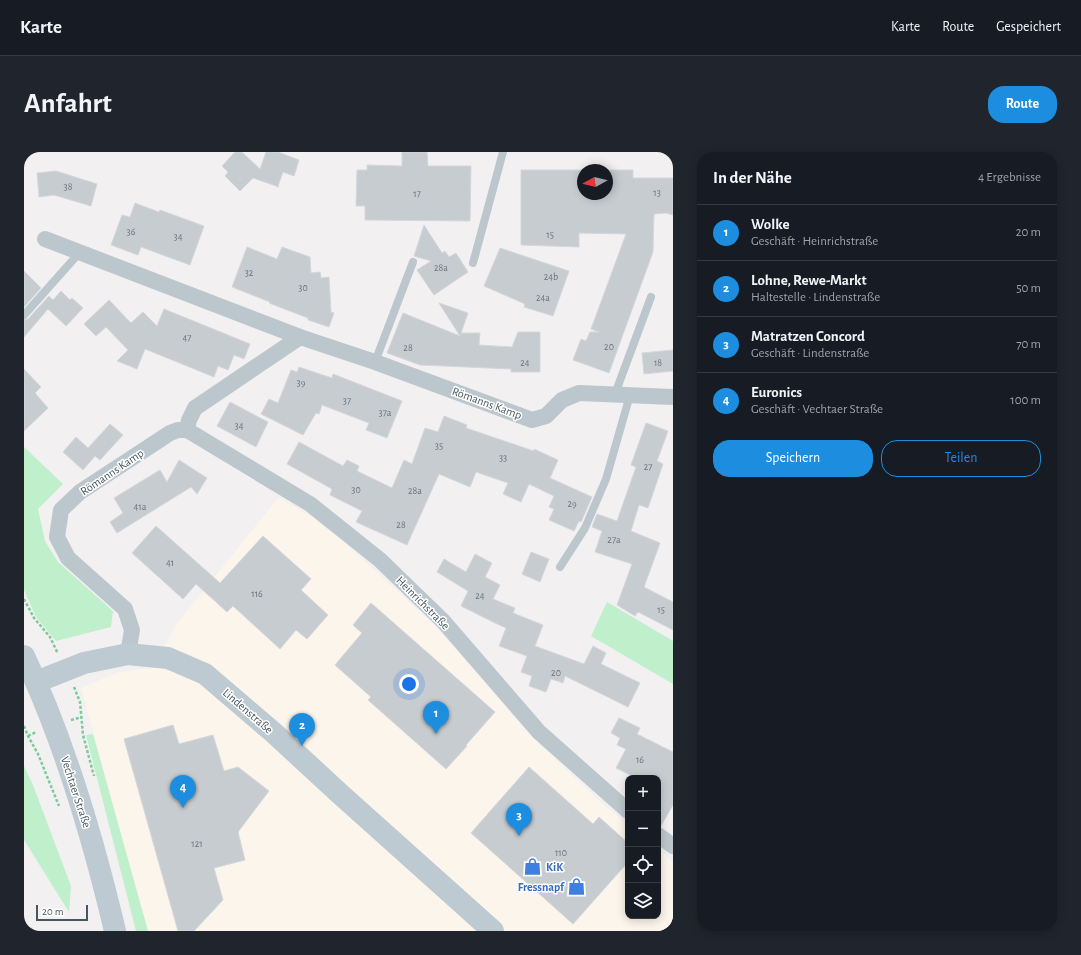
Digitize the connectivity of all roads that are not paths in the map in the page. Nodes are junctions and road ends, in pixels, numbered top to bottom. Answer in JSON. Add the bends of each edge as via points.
{"nodes":[{"id":1,"x":503,"y":152,"type":"edge"},
{"id":2,"x":45,"y":239,"type":"dead end"},
{"id":3,"x":80,"y":252,"type":"junction"},
{"id":4,"x":413,"y":262,"type":"dead end"},
{"id":5,"x":473,"y":264,"type":"dead end"},
{"id":6,"x":651,"y":297,"type":"dead end"},
{"id":7,"x":24,"y":315,"type":"edge"},
{"id":8,"x":300,"y":337,"type":"junction"},
{"id":9,"x":375,"y":362,"type":"junction"},
{"id":10,"x":622,"y":395,"type":"junction"},
{"id":11,"x":673,"y":397,"type":"edge"},
{"id":12,"x":187,"y":430,"type":"junction"},
{"id":13,"x":560,"y":567,"type":"dead end"},
{"id":14,"x":128,"y":654,"type":"junction"},
{"id":15,"x":24,"y":656,"type":"edge"},
{"id":16,"x":36,"y":682,"type":"junction"},
{"id":17,"x":627,"y":811,"type":"edge"},
{"id":18,"x":661,"y":837,"type":"edge"},
{"id":19,"x":673,"y":846,"type":"edge"},
{"id":20,"x":115,"y":931,"type":"edge"},
{"id":21,"x":493,"y":931,"type":"edge"}],
"edges":[{"from":1,"to":5,"type":"lane"},
{"from":2,"to":3,"type":"street","name":"Römanns Kamp"},
{"from":3,"to":7,"type":"lane"},
{"from":3,"to":8,"type":"street","name":"Römanns Kamp"},
{"from":4,"to":9,"type":"lane"},
{"from":6,"to":10,"type":"lane"},
{"from":8,"to":9,"type":"street","name":"Römanns Kamp"},
{"from":8,"to":12,"type":"street","via":[[195,408]]},
{"from":9,"to":10,"type":"street","name":"Römanns Kamp","via":[[532,420],[546,416],[562,400],[579,393]]},
{"from":10,"to":11,"type":"street","name":"Römanns Kamp"},
{"from":10,"to":13,"type":"lane","via":[[606,478],[586,528]]},
{"from":12,"to":14,"type":"street","name":"Römanns Kamp","via":[[170,433],[80,492],[61,510],[57,537],[68,558],[126,609],[132,630]]},
{"from":12,"to":17,"type":"street","name":"Heinrichstraße","via":[[310,504],[380,560],[443,621],[539,732]]},
{"from":14,"to":16,"type":"street","name":"Lindenstraße","via":[[84,663]]},
{"from":14,"to":21,"type":"street","name":"Lindenstraße","via":[[168,658],[205,674]]},
{"from":15,"to":16,"type":"street","name":"Vechtaer Straße"},
{"from":16,"to":20,"type":"street","name":"Vechtaer Straße","via":[[72,778],[103,880]]},
{"from":18,"to":19,"type":"street"}]}
